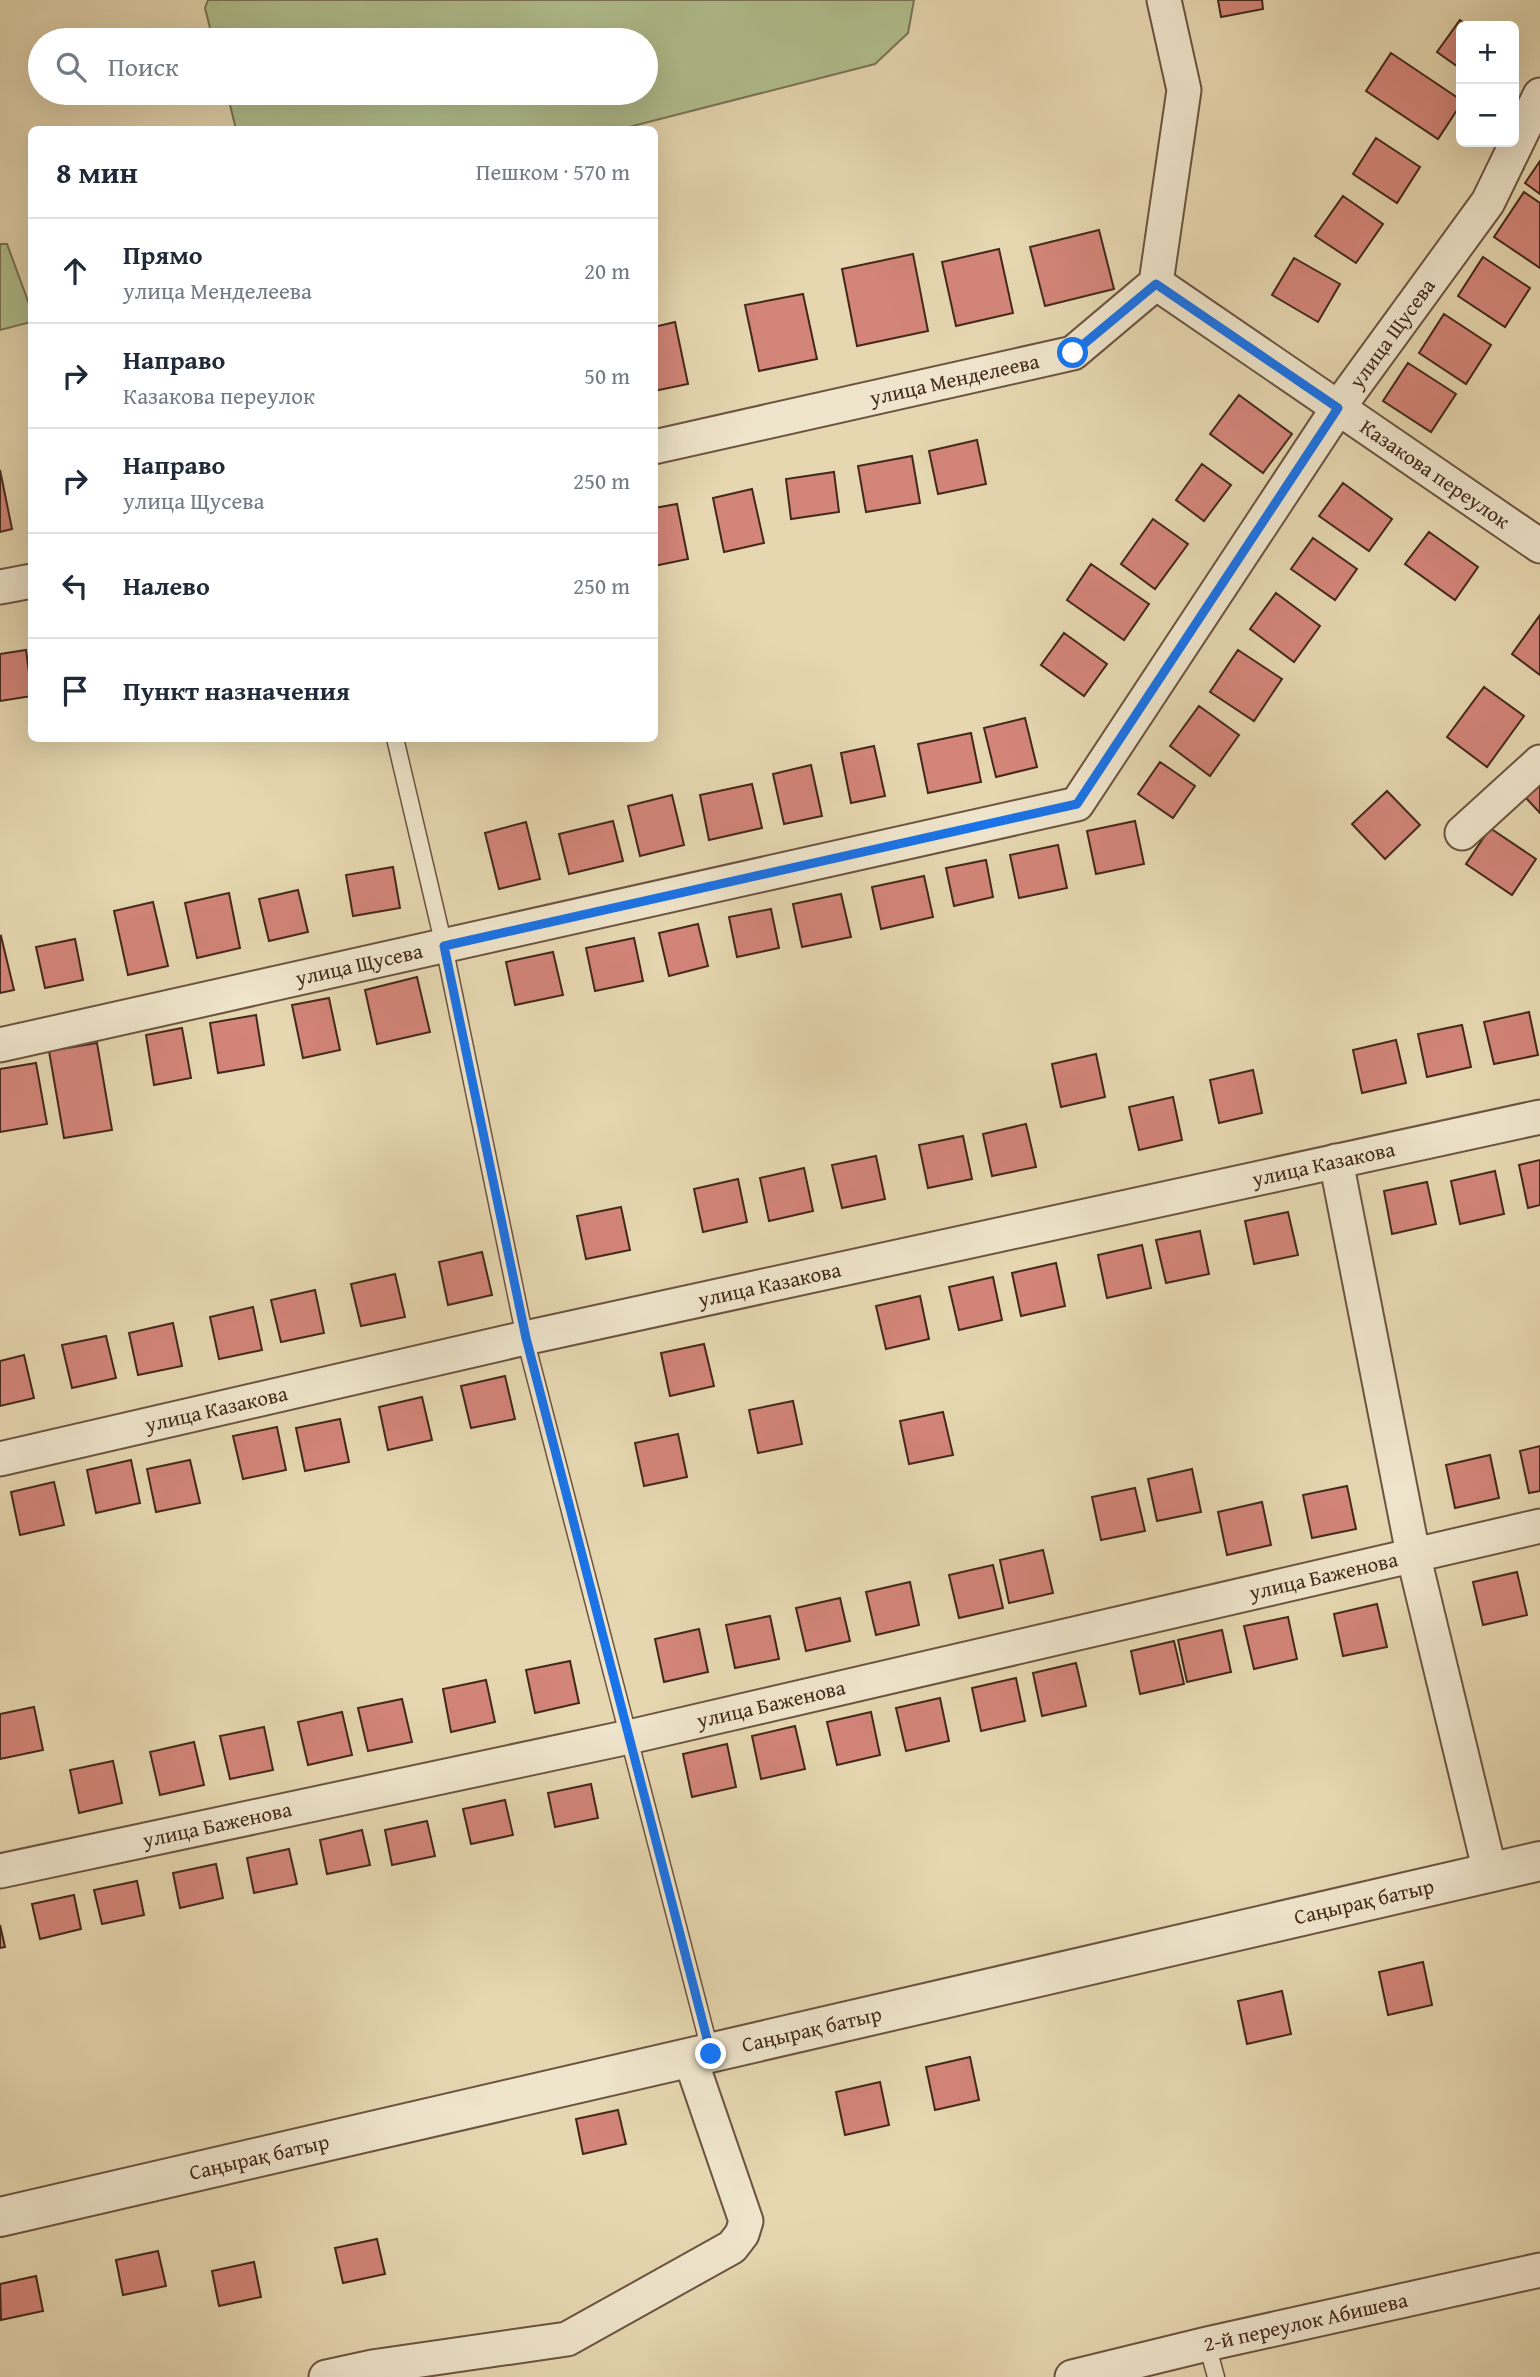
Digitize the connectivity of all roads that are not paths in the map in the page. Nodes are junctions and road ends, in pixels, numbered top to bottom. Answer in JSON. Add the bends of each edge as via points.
{"nodes":[{"id":1,"x":1164,"y":0,"type":"edge"},
{"id":2,"x":1540,"y":95,"type":"edge"},
{"id":3,"x":1156,"y":284,"type":"junction"},
{"id":4,"x":1338,"y":408,"type":"junction"},
{"id":5,"x":658,"y":446,"type":"edge"},
{"id":6,"x":1540,"y":546,"type":"edge"},
{"id":7,"x":28,"y":581,"type":"edge"},
{"id":8,"x":0,"y":587,"type":"edge"},
{"id":9,"x":396,"y":742,"type":"edge"},
{"id":10,"x":1540,"y":762,"type":"edge"},
{"id":11,"x":1462,"y":833,"type":"dead end"},
{"id":12,"x":444,"y":946,"type":"junction"},
{"id":13,"x":0,"y":1045,"type":"edge"},
{"id":14,"x":1540,"y":1117,"type":"edge"},
{"id":15,"x":1336,"y":1161,"type":"junction"},
{"id":16,"x":526,"y":1338,"type":"junction"},
{"id":17,"x":0,"y":1459,"type":"edge"},
{"id":18,"x":1540,"y":1526,"type":"edge"},
{"id":19,"x":1413,"y":1554,"type":"junction"},
{"id":20,"x":629,"y":1737,"type":"junction"},
{"id":21,"x":1540,"y":1861,"type":"edge"},
{"id":22,"x":0,"y":1871,"type":"edge"},
{"id":23,"x":1490,"y":1872,"type":"junction"},
{"id":24,"x":701,"y":2056,"type":"junction"},
{"id":25,"x":0,"y":2217,"type":"edge"},
{"id":26,"x":1540,"y":2270,"type":"edge"},
{"id":27,"x":1207,"y":2344,"type":"junction"},
{"id":28,"x":326,"y":2377,"type":"edge"},
{"id":29,"x":1072,"y":2377,"type":"edge"},
{"id":30,"x":1216,"y":2377,"type":"edge"}],
"edges":[{"from":1,"to":3,"type":"street","via":[[1184,90]]},
{"from":2,"to":4,"type":"street","name":"улица Щусева","via":[[1488,202]]},
{"from":3,"to":4,"type":"street","name":"Казакова переулок"},
{"from":3,"to":5,"type":"street","name":"улица Менделеева","via":[[1073,353]]},
{"from":4,"to":6,"type":"street","name":"Казакова переулок"},
{"from":4,"to":12,"type":"street","name":"улица Щусева","via":[[1077,804]]},
{"from":7,"to":8,"type":"street"},
{"from":9,"to":12,"type":"lane"},
{"from":10,"to":11,"type":"street"},
{"from":12,"to":13,"type":"street","name":"улица Щусева"},
{"from":12,"to":16,"type":"lane"},
{"from":14,"to":15,"type":"street","name":"улица Казакова"},
{"from":15,"to":16,"type":"street","name":"улица Казакова"},
{"from":15,"to":19,"type":"street"},
{"from":16,"to":17,"type":"street","name":"улица Казакова"},
{"from":16,"to":20,"type":"lane"},
{"from":18,"to":19,"type":"street","name":"улица Баженова"},
{"from":19,"to":20,"type":"street","name":"улица Баженова"},
{"from":19,"to":23,"type":"street"},
{"from":20,"to":22,"type":"street","name":"улица Баженова"},
{"from":20,"to":24,"type":"lane"},
{"from":21,"to":23,"type":"street","name":"Саңырақ батыр"},
{"from":23,"to":24,"type":"street","name":"Саңырақ батыр"},
{"from":24,"to":25,"type":"street","name":"Саңырақ батыр"},
{"from":24,"to":28,"type":"street","via":[[746,2221],[732,2247],[567,2339]]},
{"from":26,"to":27,"type":"street","name":"2-й переулок Абишева"},
{"from":27,"to":29,"type":"street","name":"2-й переулок Абишева"},
{"from":27,"to":30,"type":"lane"}]}
